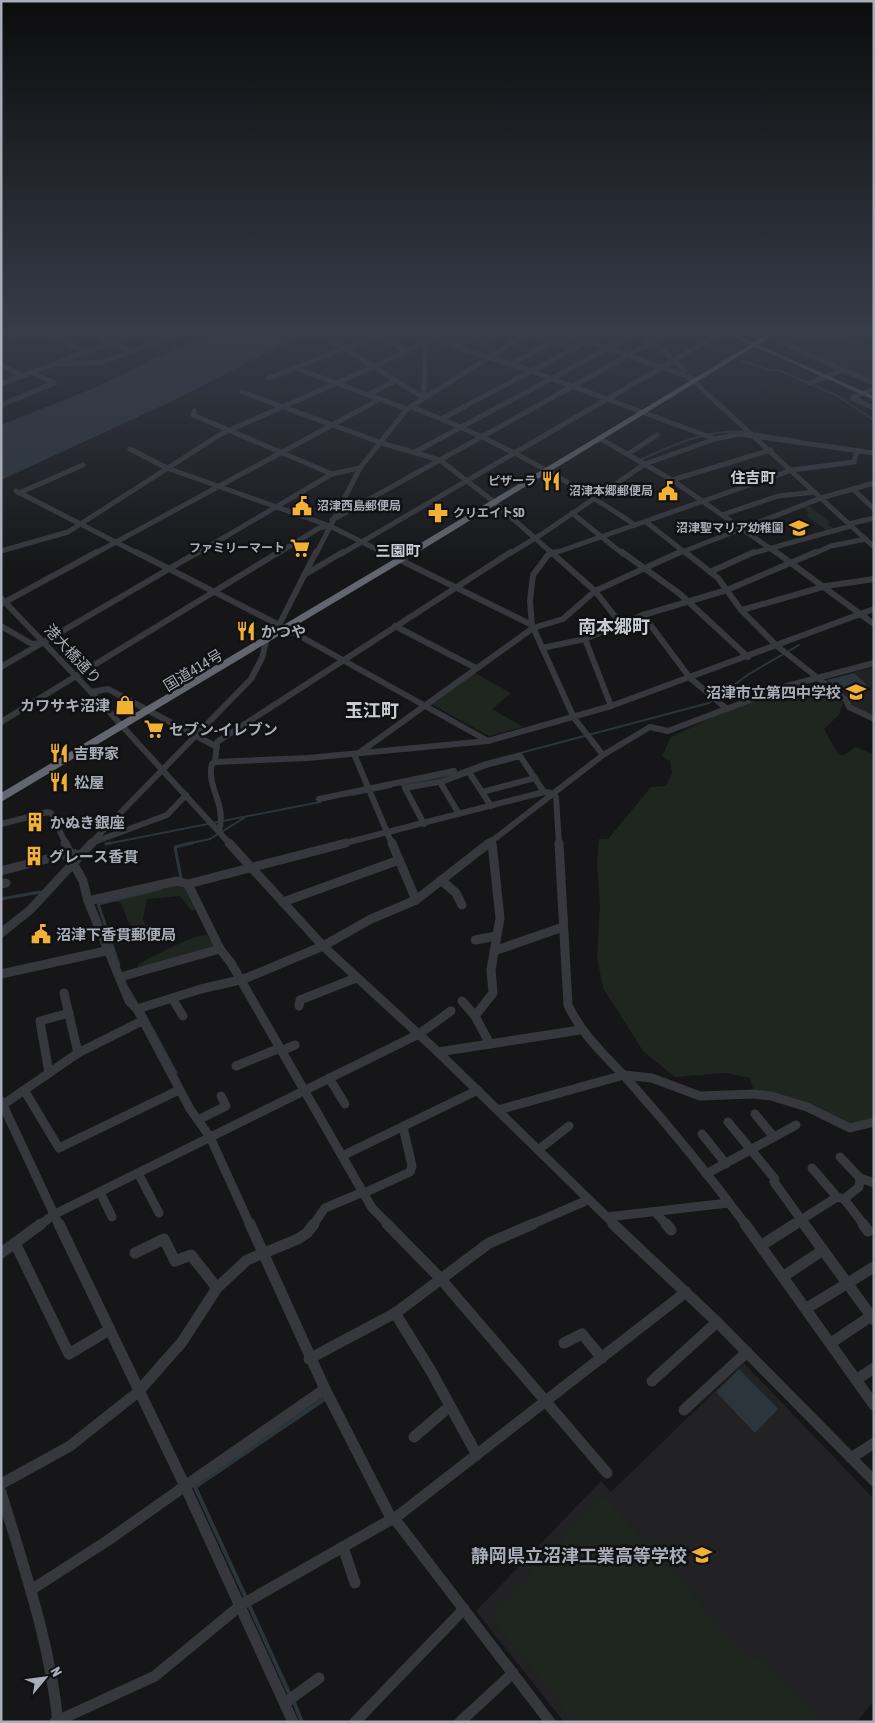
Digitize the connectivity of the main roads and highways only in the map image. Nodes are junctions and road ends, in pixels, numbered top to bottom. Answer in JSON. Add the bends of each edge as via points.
{"nodes":[{"id":1,"x":645,"y":411,"type":"edge"},
{"id":2,"x":122,"y":727,"type":"junction"},
{"id":3,"x":1,"y":798,"type":"edge"},
{"id":4,"x":1,"y":804,"type":"edge"}],
"edges":[{"from":1,"to":2,"type":"highway","name":"国道414号"},
{"from":2,"to":3,"type":"highway","name":"国道414号"},
{"from":2,"to":4,"type":"highway","name":"国道414号"}]}
